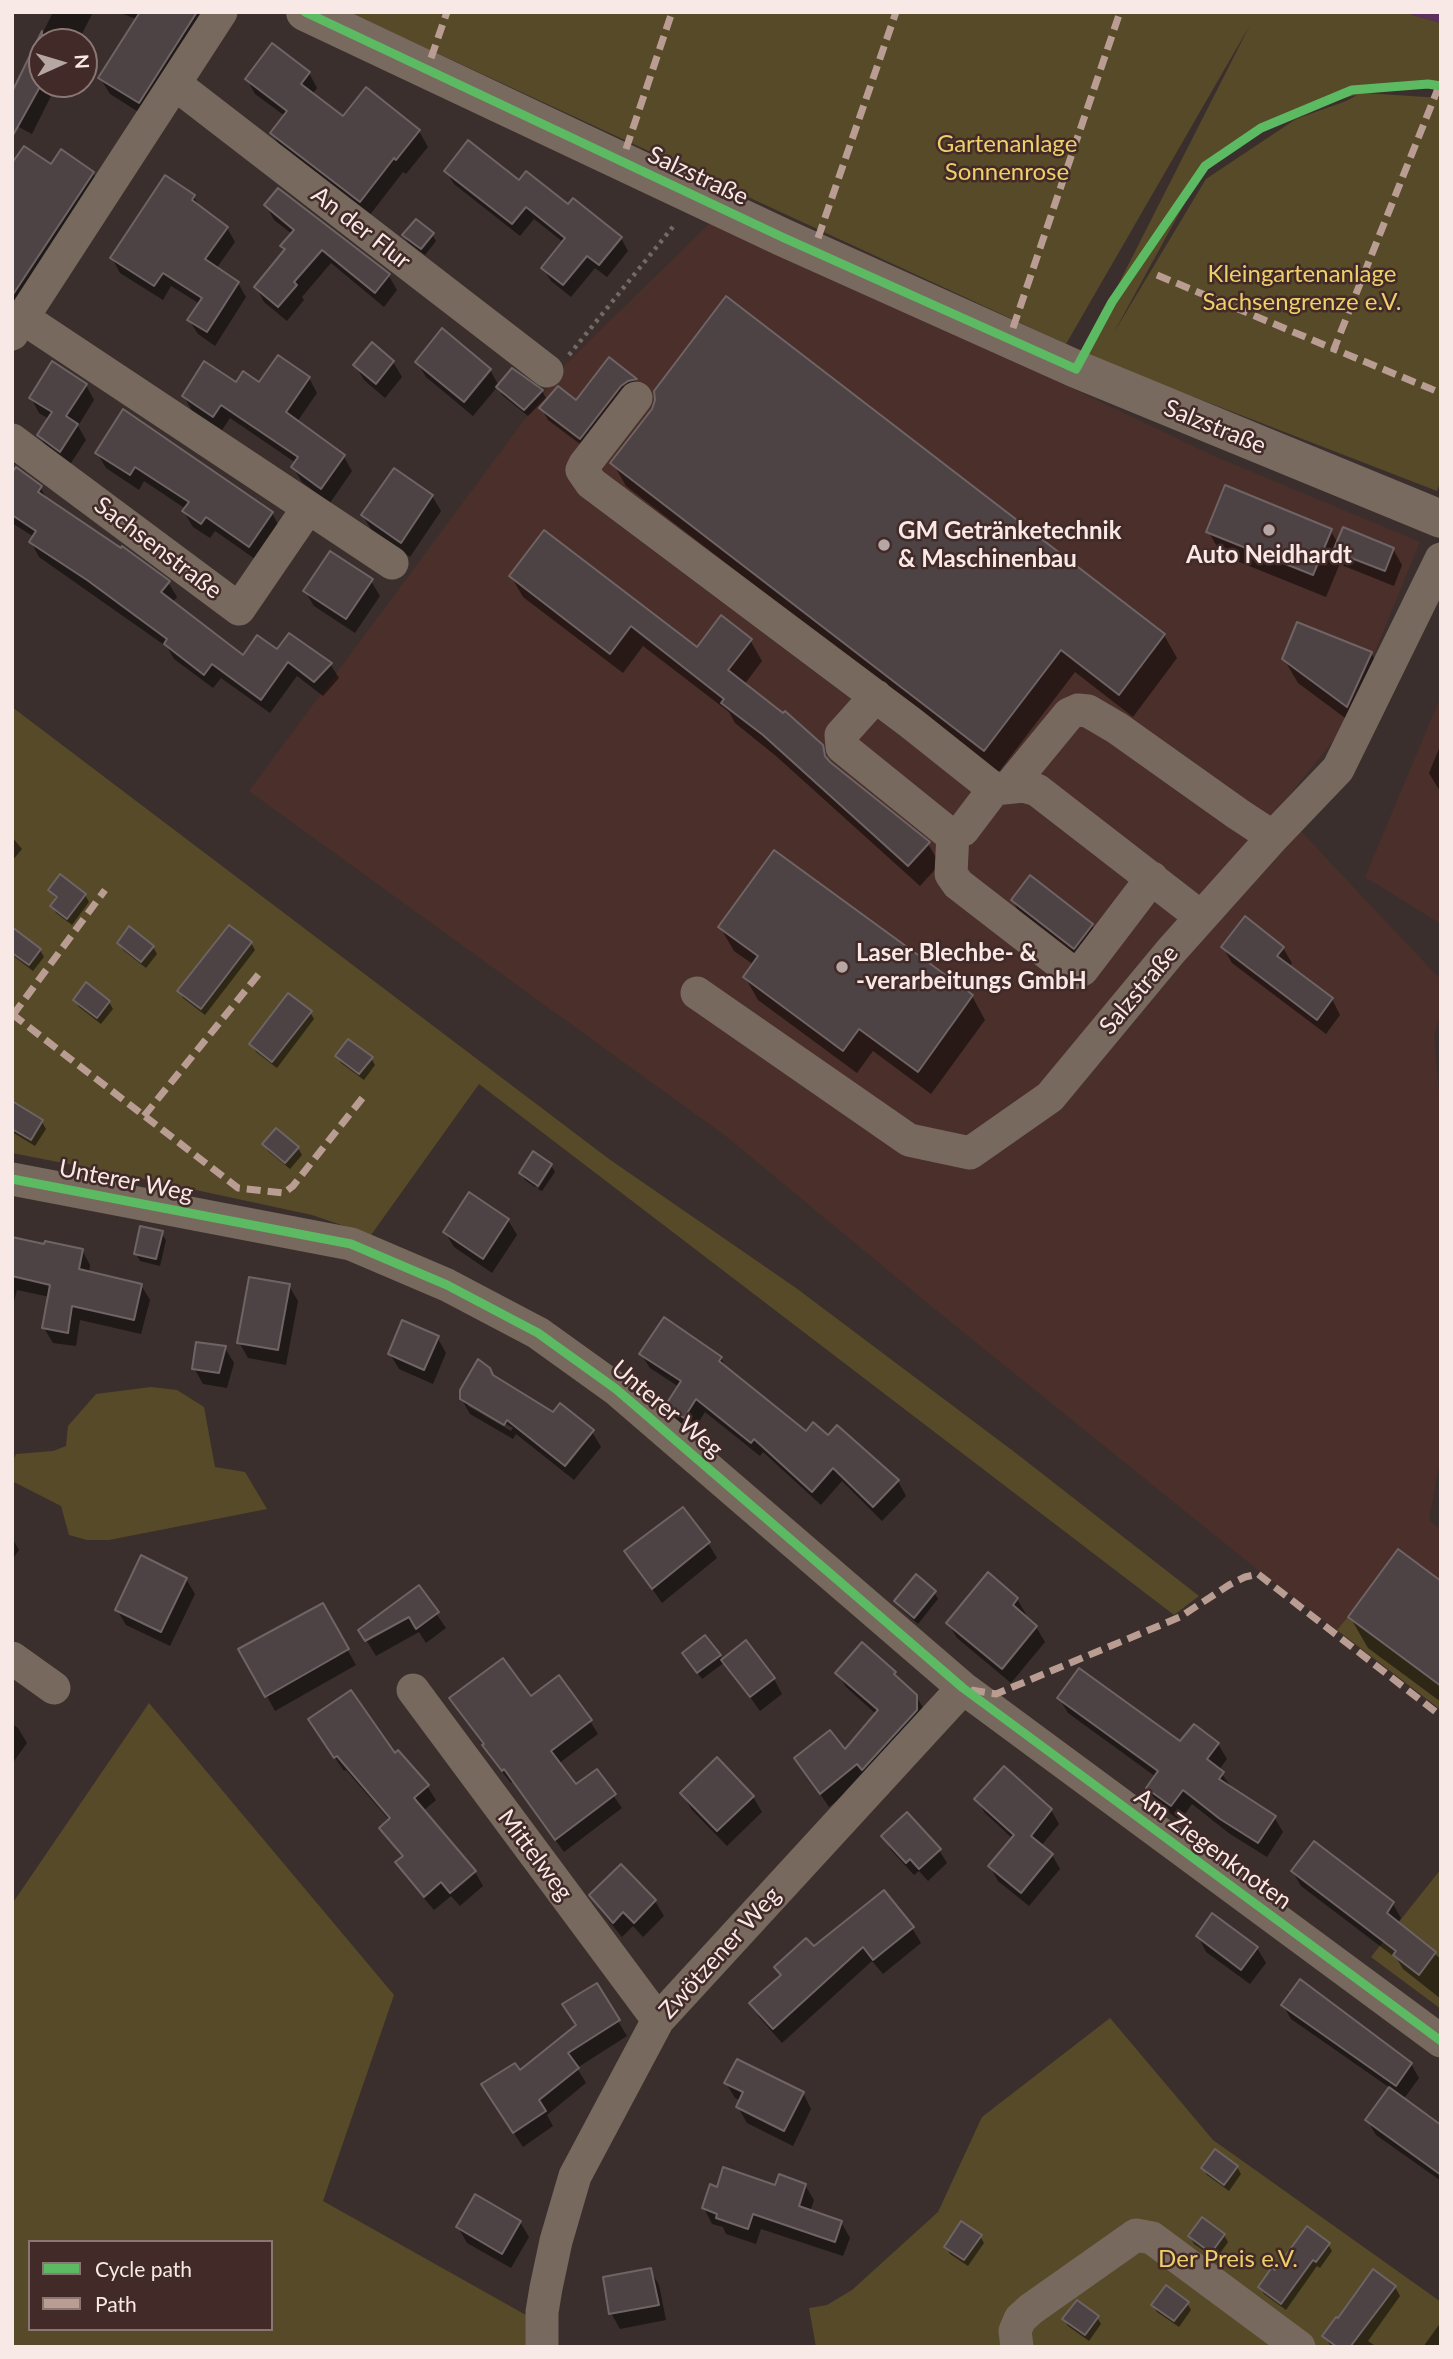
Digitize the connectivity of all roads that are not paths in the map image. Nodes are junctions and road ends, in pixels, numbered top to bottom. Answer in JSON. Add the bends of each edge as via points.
{"nodes":[{"id":1,"x":221,"y":12,"type":"edge"},
{"id":2,"x":305,"y":12,"type":"edge"},
{"id":3,"x":175,"y":84,"type":"junction"},
{"id":4,"x":18,"y":326,"type":"edge"},
{"id":5,"x":547,"y":371,"type":"road end"},
{"id":6,"x":636,"y":398,"type":"dead end"},
{"id":7,"x":12,"y":440,"type":"edge"},
{"id":8,"x":308,"y":508,"type":"junction"},
{"id":9,"x":1441,"y":519,"type":"edge"},
{"id":10,"x":1441,"y":559,"type":"edge"},
{"id":11,"x":392,"y":563,"type":"dead end"},
{"id":12,"x":876,"y":696,"type":"junction"},
{"id":13,"x":1001,"y":788,"type":"junction"},
{"id":14,"x":953,"y":833,"type":"junction"},
{"id":15,"x":1273,"y":836,"type":"junction"},
{"id":16,"x":1152,"y":878,"type":"junction"},
{"id":17,"x":1201,"y":917,"type":"junction"},
{"id":18,"x":697,"y":993,"type":"dead end"},
{"id":19,"x":12,"y":1179,"type":"edge"},
{"id":20,"x":12,"y":1658,"type":"edge"},
{"id":21,"x":54,"y":1688,"type":"dead end"},
{"id":22,"x":962,"y":1688,"type":"junction"},
{"id":23,"x":413,"y":1690,"type":"dead end"},
{"id":24,"x":658,"y":2020,"type":"junction"},
{"id":25,"x":1441,"y":2041,"type":"edge"},
{"id":26,"x":542,"y":2347,"type":"edge"},
{"id":27,"x":1017,"y":2347,"type":"edge"},
{"id":28,"x":1299,"y":2347,"type":"edge"}],
"edges":[{"from":1,"to":3,"type":"street"},
{"from":2,"to":9,"type":"main road","name":"Salzstraße","via":[[1076,369]]},
{"from":3,"to":4,"type":"street"},
{"from":3,"to":5,"type":"street","name":"An der Flur"},
{"from":4,"to":8,"type":"street"},
{"from":6,"to":12,"type":"street","via":[[585,464],[582,470],[591,483]]},
{"from":7,"to":8,"type":"street","name":"Sachsenstraße","via":[[239,609]]},
{"from":8,"to":11,"type":"street"},
{"from":10,"to":15,"type":"street","name":"Salzstraße","via":[[1338,769]]},
{"from":12,"to":13,"type":"street"},
{"from":12,"to":14,"type":"street","via":[[841,735],[842,747]]},
{"from":13,"to":14,"type":"street","via":[[967,826]]},
{"from":13,"to":15,"type":"street","via":[[1069,714],[1088,711]]},
{"from":13,"to":16,"type":"street","via":[[1037,790]]},
{"from":14,"to":16,"type":"street","via":[[951,874],[958,884],[1073,973],[1082,970]]},
{"from":15,"to":17,"type":"street","name":"Salzstraße"},
{"from":16,"to":17,"type":"street"},
{"from":17,"to":18,"type":"street","name":"Salzstraße","via":[[1050,1097],[970,1153],[909,1140]]},
{"from":19,"to":22,"type":"street","name":"Unterer Weg","via":[[351,1244],[447,1285],[527,1327],[616,1389]]},
{"from":20,"to":21,"type":"street"},
{"from":22,"to":24,"type":"street","name":"Zwötzener Weg"},
{"from":22,"to":25,"type":"street","name":"Am Ziegenknoten"},
{"from":23,"to":24,"type":"street","name":"Mittelweg"},
{"from":24,"to":26,"type":"street","name":"Zwötzener Weg","via":[[575,2176],[546,2288]]},
{"from":27,"to":28,"type":"street","via":[[1015,2331],[1020,2319],[1136,2235],[1152,2238]]}]}
